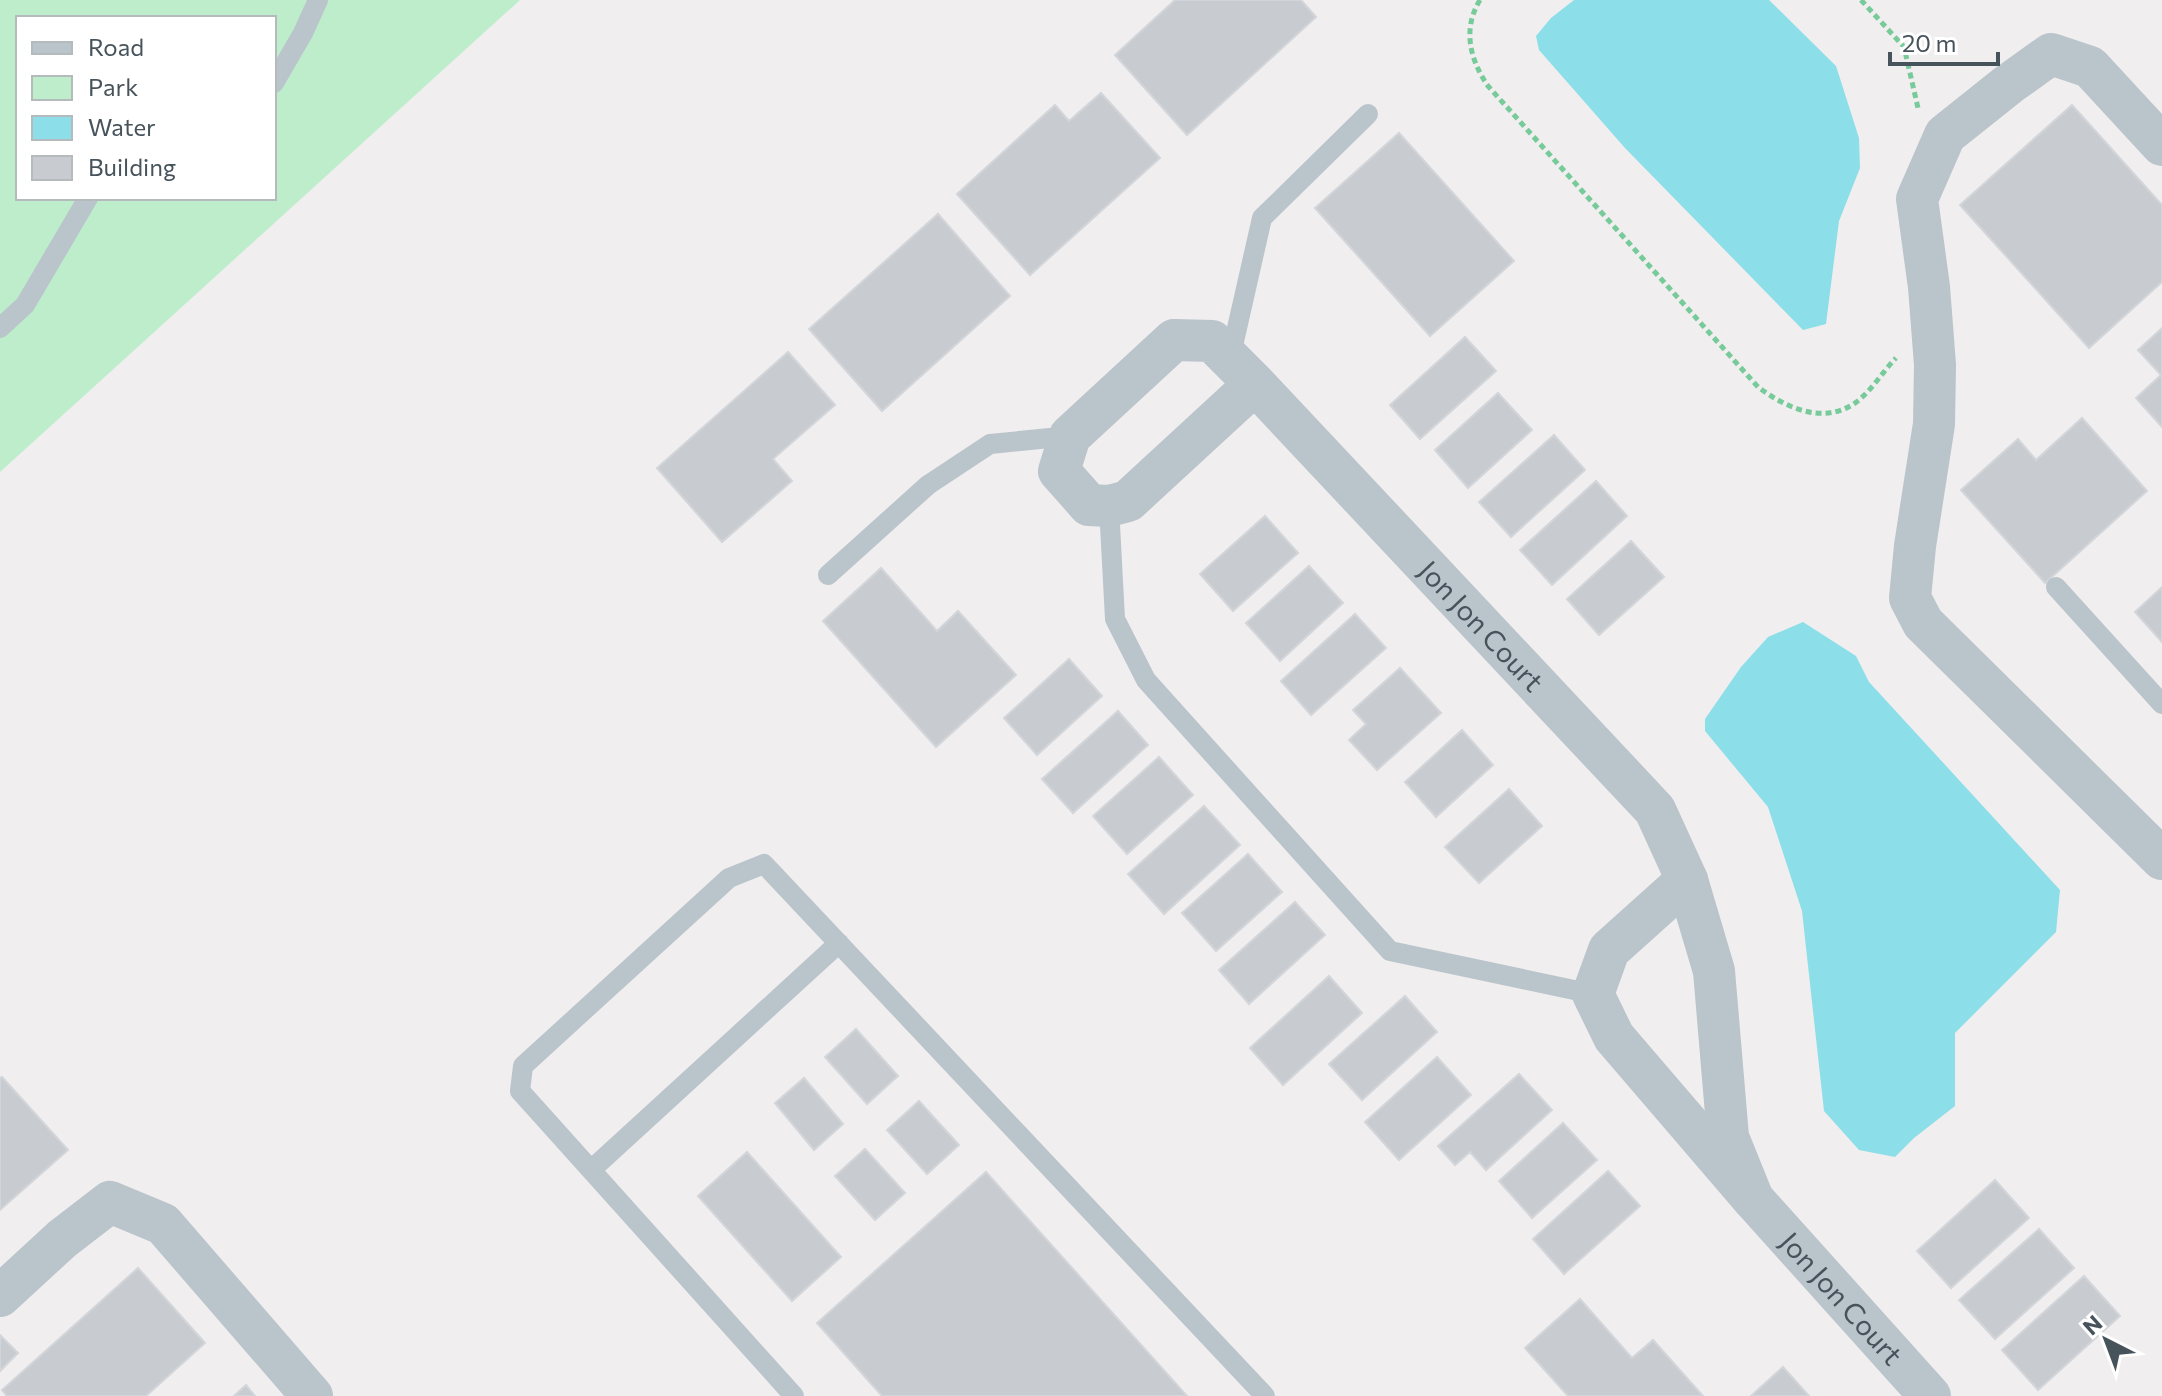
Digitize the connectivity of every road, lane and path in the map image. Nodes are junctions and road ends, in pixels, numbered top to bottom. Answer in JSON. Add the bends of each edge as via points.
{"nodes":[{"id":1,"x":318,"y":0,"type":"edge"},
{"id":2,"x":1480,"y":0,"type":"edge"},
{"id":3,"x":276,"y":80,"type":"edge"},
{"id":4,"x":1368,"y":114,"type":"dead end"},
{"id":5,"x":2162,"y":145,"type":"edge"},
{"id":6,"x":87,"y":200,"type":"edge"},
{"id":7,"x":0,"y":328,"type":"edge"},
{"id":8,"x":1899,"y":355,"type":"dead end"},
{"id":9,"x":1242,"y":372,"type":"junction"},
{"id":10,"x":1070,"y":436,"type":"junction"},
{"id":11,"x":1109,"y":506,"type":"junction"},
{"id":12,"x":828,"y":575,"type":"dead end"},
{"id":13,"x":2056,"y":587,"type":"dead end"},
{"id":14,"x":2162,"y":704,"type":"edge"},
{"id":15,"x":2160,"y":854,"type":"edge"},
{"id":16,"x":1687,"y":880,"type":"junction"},
{"id":17,"x":839,"y":943,"type":"junction"},
{"id":18,"x":1593,"y":994,"type":"junction"},
{"id":19,"x":591,"y":1170,"type":"junction"},
{"id":20,"x":1753,"y":1199,"type":"junction"},
{"id":21,"x":0,"y":1296,"type":"edge"},
{"id":22,"x":312,"y":1396,"type":"edge"},
{"id":23,"x":794,"y":1396,"type":"edge"},
{"id":24,"x":1265,"y":1396,"type":"edge"},
{"id":25,"x":1930,"y":1396,"type":"edge"}],
"edges":[{"from":1,"to":3,"type":"lane"},
{"from":2,"to":8,"type":"path","via":[[1470,28],[1471,56],[1488,86],[1758,387],[1782,405],[1818,414],[1851,405]]},
{"from":4,"to":9,"type":"lane","via":[[1262,218]]},
{"from":5,"to":15,"type":"street","via":[[2090,67],[2051,54],[1945,135],[1917,199],[1935,365],[1934,424],[1910,598],[1923,623]]},
{"from":6,"to":7,"type":"lane","via":[[25,305]]},
{"from":9,"to":10,"type":"street","name":"Jon Jon Court","via":[[1212,341],[1174,340]]},
{"from":9,"to":11,"type":"street","via":[[1128,501]]},
{"from":9,"to":16,"type":"street","name":"Jon Jon Court","via":[[1655,810]]},
{"from":10,"to":11,"type":"street","via":[[1059,471],[1089,505]]},
{"from":10,"to":12,"type":"lane","via":[[990,444],[928,485]]},
{"from":11,"to":18,"type":"lane","via":[[1115,619],[1146,680],[1390,951]]},
{"from":13,"to":14,"type":"lane"},
{"from":16,"to":18,"type":"street","via":[[1609,950]]},
{"from":16,"to":20,"type":"street","name":"Jon Jon Court","via":[[1714,971],[1728,1137]]},
{"from":17,"to":19,"type":"lane"},
{"from":17,"to":19,"type":"lane","via":[[764,864],[729,878],[523,1066],[520,1091]]},
{"from":17,"to":24,"type":"lane"},
{"from":18,"to":20,"type":"street","name":"Jon Jon Court","via":[[1614,1037]]},
{"from":19,"to":23,"type":"lane"},
{"from":20,"to":25,"type":"street","name":"Jon Jon Court"},
{"from":21,"to":22,"type":"street","via":[[110,1202],[163,1224]]}]}
